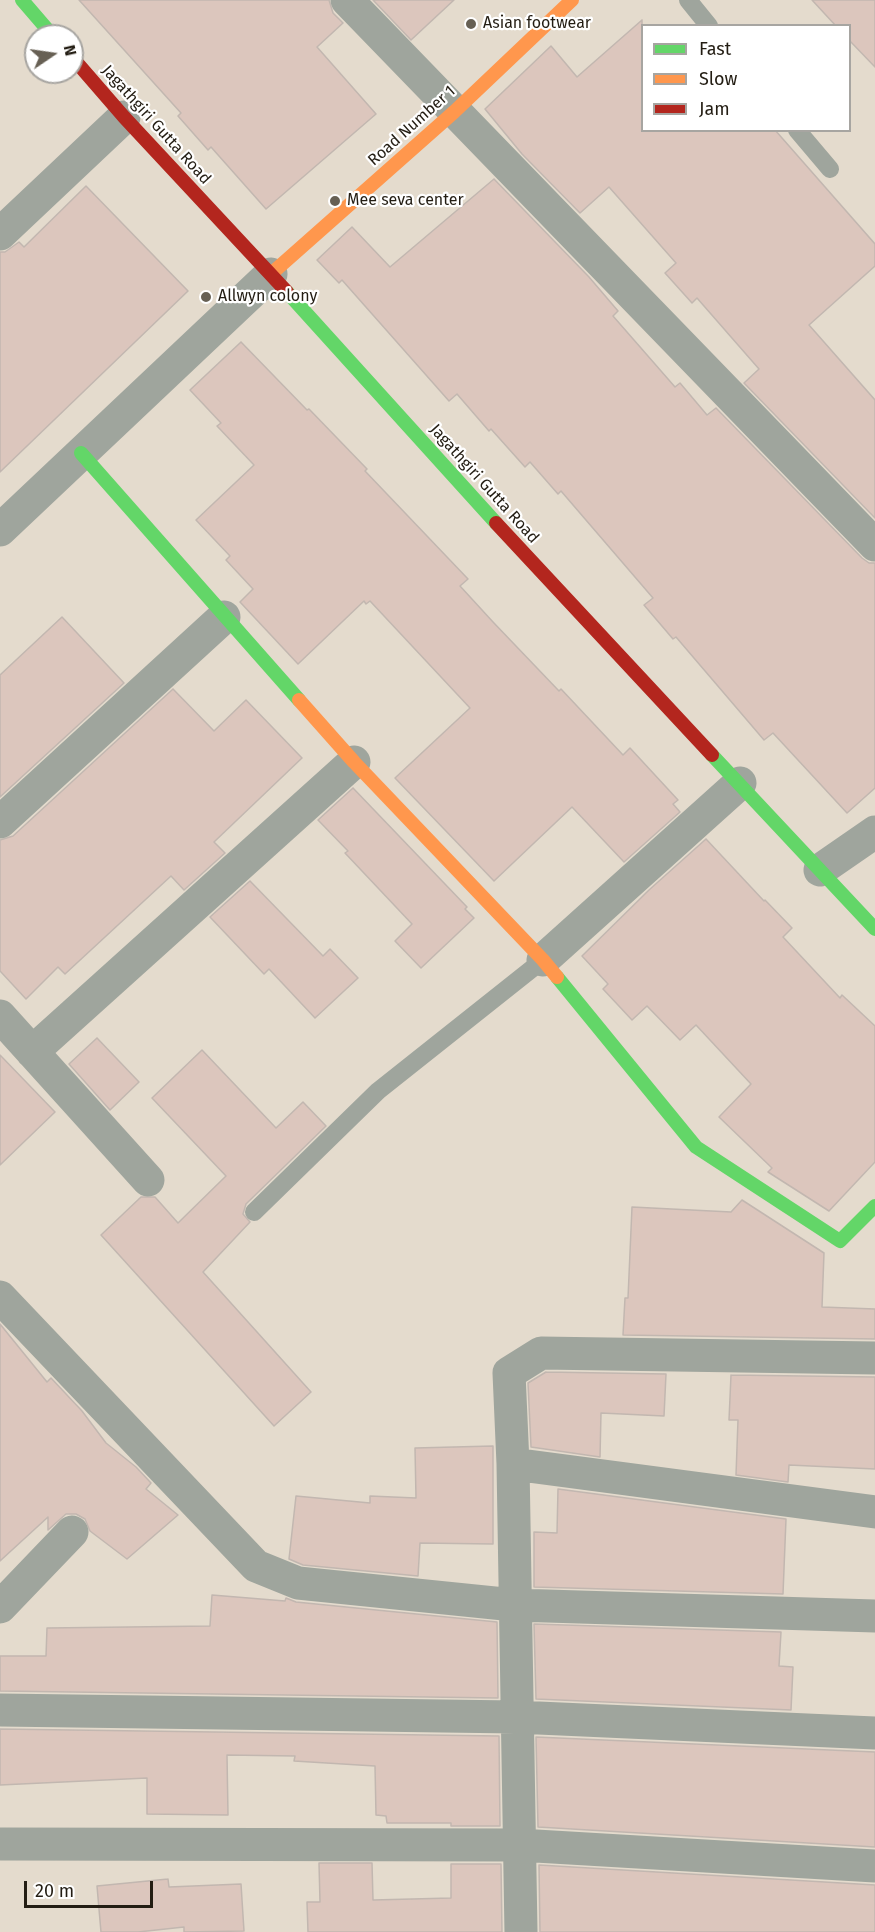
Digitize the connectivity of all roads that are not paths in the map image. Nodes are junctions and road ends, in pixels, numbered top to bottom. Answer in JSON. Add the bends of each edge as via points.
{"nodes":[{"id":1,"x":22,"y":0,"type":"edge"},
{"id":2,"x":347,"y":0,"type":"edge"},
{"id":3,"x":572,"y":0,"type":"edge"},
{"id":4,"x":688,"y":0,"type":"edge"},
{"id":5,"x":43,"y":24,"type":"edge"},
{"id":6,"x":707,"y":24,"type":"edge"},
{"id":7,"x":84,"y":71,"type":"edge"},
{"id":8,"x":454,"y":112,"type":"junction"},
{"id":9,"x":124,"y":117,"type":"junction"},
{"id":10,"x":800,"y":132,"type":"edge"},
{"id":11,"x":830,"y":169,"type":"dead end"},
{"id":12,"x":0,"y":234,"type":"edge"},
{"id":13,"x":271,"y":274,"type":"junction"},
{"id":14,"x":81,"y":453,"type":"junction"},
{"id":15,"x":0,"y":530,"type":"edge"},
{"id":16,"x":875,"y":545,"type":"edge"},
{"id":17,"x":224,"y":617,"type":"junction"},
{"id":18,"x":354,"y":762,"type":"junction"},
{"id":19,"x":740,"y":783,"type":"junction"},
{"id":20,"x":0,"y":822,"type":"edge"},
{"id":21,"x":875,"y":832,"type":"edge"},
{"id":22,"x":820,"y":870,"type":"junction"},
{"id":23,"x":875,"y":929,"type":"edge"},
{"id":24,"x":543,"y":960,"type":"junction"},
{"id":25,"x":0,"y":1016,"type":"edge"},
{"id":26,"x":32,"y":1052,"type":"junction"},
{"id":27,"x":148,"y":1180,"type":"dead end"},
{"id":28,"x":875,"y":1206,"type":"edge"},
{"id":29,"x":254,"y":1212,"type":"dead end"},
{"id":30,"x":4,"y":1308,"type":"edge"},
{"id":31,"x":875,"y":1358,"type":"edge"},
{"id":32,"x":513,"y":1464,"type":"junction"},
{"id":33,"x":875,"y":1512,"type":"edge"},
{"id":34,"x":72,"y":1532,"type":"dead end"},
{"id":35,"x":514,"y":1605,"type":"junction"},
{"id":36,"x":0,"y":1607,"type":"edge"},
{"id":37,"x":875,"y":1616,"type":"edge"},
{"id":38,"x":0,"y":1710,"type":"edge"},
{"id":39,"x":516,"y":1717,"type":"junction"},
{"id":40,"x":875,"y":1733,"type":"edge"},
{"id":41,"x":0,"y":1844,"type":"edge"},
{"id":42,"x":519,"y":1845,"type":"junction"},
{"id":43,"x":875,"y":1866,"type":"edge"},
{"id":44,"x":521,"y":1932,"type":"edge"}],
"edges":[{"from":1,"to":5,"type":"street"},
{"from":2,"to":8,"type":"street"},
{"from":3,"to":8,"type":"street","name":"Road Number 1"},
{"from":4,"to":6,"type":"lane"},
{"from":7,"to":9,"type":"street","name":"Jagathgiri Gutta Road"},
{"from":8,"to":13,"type":"street","name":"Road Number 1"},
{"from":8,"to":16,"type":"street"},
{"from":9,"to":12,"type":"street"},
{"from":9,"to":13,"type":"street","name":"Jagathgiri Gutta Road"},
{"from":10,"to":11,"type":"lane"},
{"from":13,"to":14,"type":"street"},
{"from":13,"to":19,"type":"street","name":"Jagathgiri Gutta Road","via":[[486,512]]},
{"from":14,"to":15,"type":"street"},
{"from":14,"to":17,"type":"street"},
{"from":17,"to":18,"type":"street"},
{"from":17,"to":20,"type":"street"},
{"from":18,"to":24,"type":"street"},
{"from":18,"to":26,"type":"street"},
{"from":19,"to":22,"type":"street","name":"Jagathgiri Gutta Road"},
{"from":19,"to":24,"type":"street"},
{"from":21,"to":22,"type":"street"},
{"from":22,"to":23,"type":"street","name":"Jagathgiri Gutta Road"},
{"from":24,"to":28,"type":"street","via":[[696,1147],[840,1241]]},
{"from":24,"to":29,"type":"lane","via":[[378,1090]]},
{"from":25,"to":26,"type":"street"},
{"from":26,"to":27,"type":"street"},
{"from":30,"to":35,"type":"street","via":[[256,1566],[298,1582]]},
{"from":31,"to":32,"type":"street","via":[[541,1353],[508,1373]]},
{"from":32,"to":33,"type":"street"},
{"from":32,"to":35,"type":"street"},
{"from":34,"to":36,"type":"street"},
{"from":35,"to":37,"type":"street"},
{"from":35,"to":39,"type":"street"},
{"from":38,"to":39,"type":"street"},
{"from":39,"to":40,"type":"street"},
{"from":39,"to":42,"type":"street"},
{"from":41,"to":42,"type":"street"},
{"from":42,"to":43,"type":"street"},
{"from":42,"to":44,"type":"street"}]}
